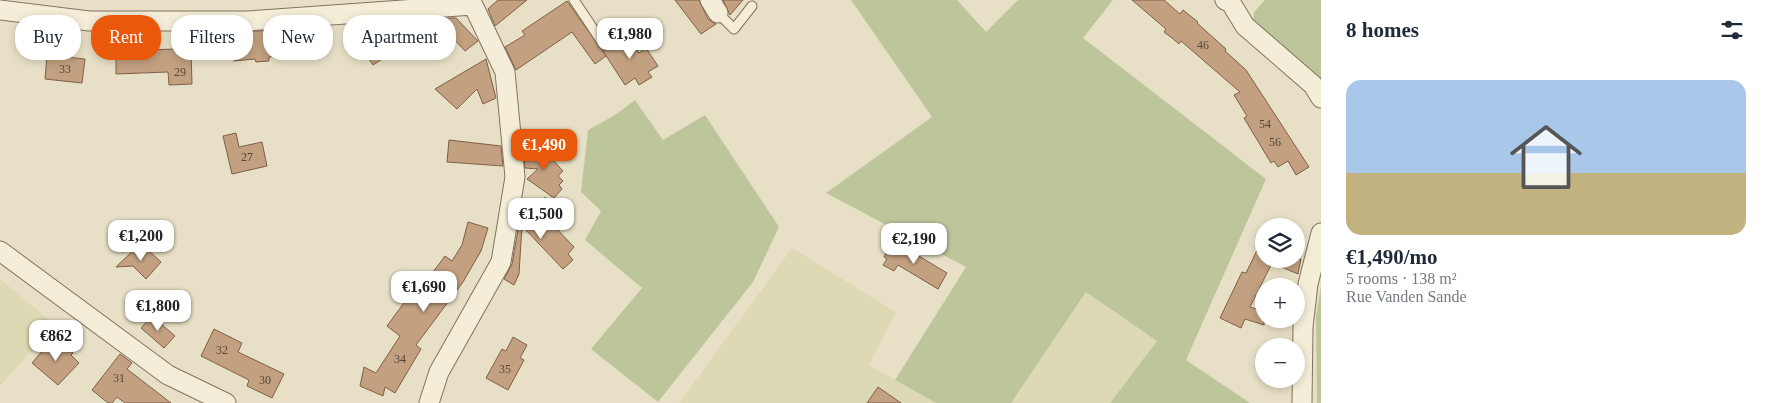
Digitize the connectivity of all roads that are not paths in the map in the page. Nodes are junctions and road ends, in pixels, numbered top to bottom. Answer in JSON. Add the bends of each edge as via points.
{"nodes":[{"id":1,"x":574,"y":0,"type":"edge"},
{"id":2,"x":1232,"y":1,"type":"edge"},
{"id":3,"x":476,"y":2,"type":"edge"},
{"id":4,"x":714,"y":6,"type":"edge"},
{"id":5,"x":752,"y":6,"type":"dead end"},
{"id":6,"x":0,"y":10,"type":"edge"},
{"id":7,"x":604,"y":45,"type":"dead end"},
{"id":8,"x":1321,"y":98,"type":"edge"},
{"id":9,"x":1321,"y":233,"type":"edge"},
{"id":10,"x":0,"y":252,"type":"edge"},
{"id":11,"x":226,"y":403,"type":"edge"},
{"id":12,"x":429,"y":403,"type":"edge"},
{"id":13,"x":1302,"y":403,"type":"edge"}],
"edges":[{"from":1,"to":7,"type":"lane"},
{"from":2,"to":8,"type":"street","via":[[1245,26],[1313,86]]},
{"from":3,"to":6,"type":"street","via":[[248,21],[89,21]]},
{"from":3,"to":12,"type":"street","via":[[505,72],[515,177],[500,262],[439,372]]},
{"from":4,"to":5,"type":"lane","via":[[734,29]]},
{"from":9,"to":13,"type":"street","via":[[1303,327]]},
{"from":10,"to":11,"type":"street","via":[[168,375]]}]}
